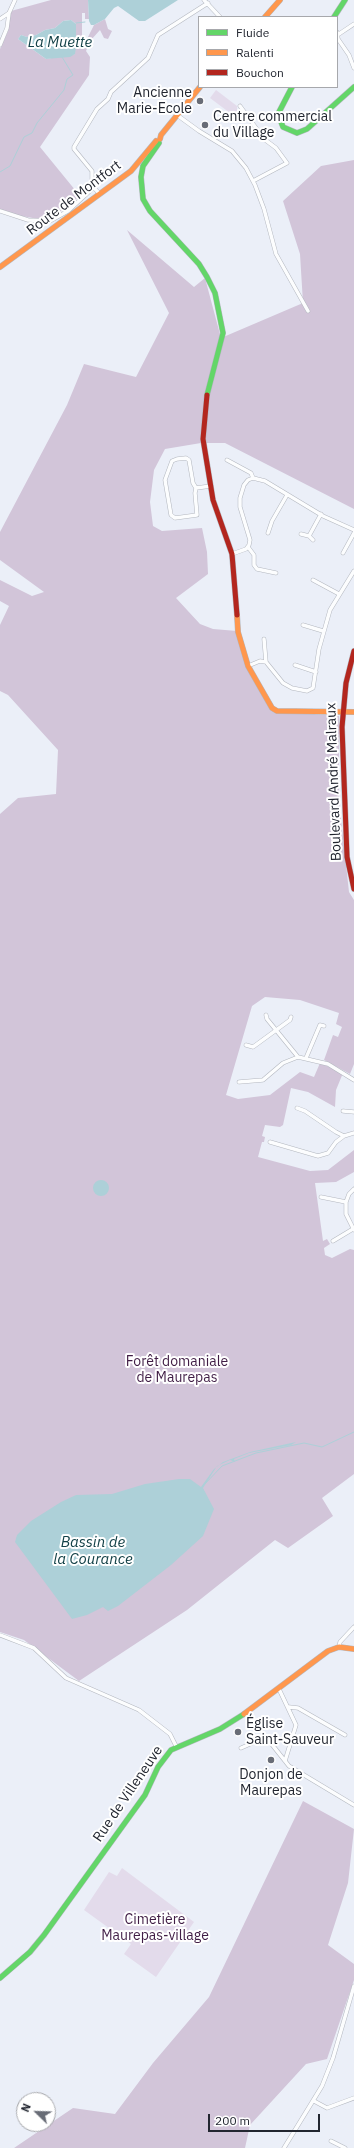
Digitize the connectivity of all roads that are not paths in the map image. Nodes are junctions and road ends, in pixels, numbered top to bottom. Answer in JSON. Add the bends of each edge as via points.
{"nodes":[{"id":1,"x":15,"y":0,"type":"edge"},
{"id":2,"x":280,"y":0,"type":"edge"},
{"id":3,"x":345,"y":0,"type":"edge"},
{"id":4,"x":206,"y":2,"type":"edge"},
{"id":5,"x":9,"y":13,"type":"junction"},
{"id":6,"x":219,"y":16,"type":"edge"},
{"id":7,"x":266,"y":16,"type":"edge"},
{"id":8,"x":335,"y":16,"type":"edge"},
{"id":9,"x":0,"y":19,"type":"edge"},
{"id":10,"x":354,"y":24,"type":"edge"},
{"id":11,"x":338,"y":33,"type":"edge"},
{"id":12,"x":0,"y":45,"type":"edge"},
{"id":13,"x":354,"y":68,"type":"edge"},
{"id":14,"x":199,"y":88,"type":"edge"},
{"id":15,"x":291,"y":88,"type":"edge"},
{"id":16,"x":354,"y":88,"type":"edge"},
{"id":17,"x":240,"y":106,"type":"dead end"},
{"id":18,"x":177,"y":115,"type":"junction"},
{"id":19,"x":158,"y":141,"type":"junction"},
{"id":20,"x":253,"y":181,"type":"junction"},
{"id":21,"x":93,"y":188,"type":"junction"},
{"id":22,"x":100,"y":194,"type":"junction"},
{"id":23,"x":0,"y":211,"type":"edge"},
{"id":24,"x":0,"y":267,"type":"edge"},
{"id":25,"x":308,"y":310,"type":"dead end"},
{"id":26,"x":227,"y":460,"type":"dead end"},
{"id":27,"x":253,"y":478,"type":"junction"},
{"id":28,"x":211,"y":486,"type":"junction"},
{"id":29,"x":196,"y":488,"type":"junction"},
{"id":30,"x":287,"y":495,"type":"junction"},
{"id":31,"x":321,"y":514,"type":"junction"},
{"id":32,"x":354,"y":530,"type":"edge"},
{"id":33,"x":354,"y":533,"type":"edge"},
{"id":34,"x":268,"y":534,"type":"dead end"},
{"id":35,"x":301,"y":534,"type":"dead end"},
{"id":36,"x":309,"y":536,"type":"junction"},
{"id":37,"x":313,"y":540,"type":"dead end"},
{"id":38,"x":248,"y":547,"type":"junction"},
{"id":39,"x":342,"y":553,"type":"dead end"},
{"id":40,"x":232,"y":554,"type":"junction"},
{"id":41,"x":354,"y":571,"type":"edge"},
{"id":42,"x":276,"y":573,"type":"dead end"},
{"id":43,"x":313,"y":580,"type":"dead end"},
{"id":44,"x":339,"y":594,"type":"junction"},
{"id":45,"x":302,"y":625,"type":"dead end"},
{"id":46,"x":324,"y":631,"type":"junction"},
{"id":47,"x":264,"y":639,"type":"dead end"},
{"id":48,"x":354,"y":651,"type":"edge"},
{"id":49,"x":266,"y":662,"type":"junction"},
{"id":50,"x":295,"y":665,"type":"dead end"},
{"id":51,"x":248,"y":666,"type":"junction"},
{"id":52,"x":316,"y":672,"type":"junction"},
{"id":53,"x":343,"y":712,"type":"junction"},
{"id":54,"x":354,"y":712,"type":"edge"},
{"id":55,"x":354,"y":889,"type":"edge"},
{"id":56,"x":266,"y":1015,"type":"dead end"},
{"id":57,"x":291,"y":1017,"type":"dead end"},
{"id":58,"x":324,"y":1026,"type":"dead end"},
{"id":59,"x":277,"y":1030,"type":"junction"},
{"id":60,"x":246,"y":1045,"type":"dead end"},
{"id":61,"x":298,"y":1057,"type":"junction"},
{"id":62,"x":306,"y":1058,"type":"junction"},
{"id":63,"x":354,"y":1080,"type":"edge"},
{"id":64,"x":239,"y":1082,"type":"dead end"},
{"id":65,"x":296,"y":1108,"type":"dead end"},
{"id":66,"x":343,"y":1111,"type":"dead end"},
{"id":67,"x":354,"y":1112,"type":"edge"},
{"id":68,"x":336,"y":1132,"type":"junction"},
{"id":69,"x":354,"y":1133,"type":"edge"},
{"id":70,"x":344,"y":1136,"type":"junction"},
{"id":71,"x":270,"y":1142,"type":"dead end"},
{"id":72,"x":336,"y":1142,"type":"junction"},
{"id":73,"x":354,"y":1189,"type":"edge"},
{"id":74,"x":321,"y":1197,"type":"dead end"},
{"id":75,"x":346,"y":1202,"type":"junction"},
{"id":76,"x":353,"y":1230,"type":"edge"},
{"id":77,"x":334,"y":1241,"type":"dead end"},
{"id":78,"x":354,"y":1627,"type":"edge"},
{"id":79,"x":0,"y":1635,"type":"edge"},
{"id":80,"x":339,"y":1647,"type":"junction"},
{"id":81,"x":354,"y":1649,"type":"edge"},
{"id":82,"x":279,"y":1689,"type":"junction"},
{"id":83,"x":289,"y":1707,"type":"junction"},
{"id":84,"x":345,"y":1735,"type":"dead end"},
{"id":85,"x":176,"y":1746,"type":"junction"},
{"id":86,"x":241,"y":1748,"type":"dead end"},
{"id":87,"x":285,"y":1761,"type":"junction"},
{"id":88,"x":354,"y":1805,"type":"edge"},
{"id":89,"x":0,"y":1978,"type":"edge"},
{"id":90,"x":354,"y":1986,"type":"edge"},
{"id":91,"x":354,"y":2098,"type":"edge"},
{"id":92,"x":314,"y":2101,"type":"junction"},
{"id":93,"x":331,"y":2141,"type":"dead end"},
{"id":94,"x":284,"y":2148,"type":"edge"},
{"id":95,"x":345,"y":2148,"type":"edge"}],
"edges":[{"from":1,"to":5,"type":"street"},
{"from":2,"to":7,"type":"street"},
{"from":3,"to":8,"type":"street"},
{"from":4,"to":6,"type":"street"},
{"from":4,"to":21,"type":"street","via":[[158,35],[148,58],[111,92],[74,146],[74,150],[92,171]]},
{"from":5,"to":9,"type":"street"},
{"from":5,"to":12,"type":"street","via":[[7,28]]},
{"from":10,"to":11,"type":"street"},
{"from":11,"to":13,"type":"street","via":[[338,39]]},
{"from":14,"to":18,"type":"street","name":"Route de Montfort"},
{"from":15,"to":16,"type":"street","via":[[278,114],[283,127],[297,133],[307,129]]},
{"from":17,"to":20,"type":"street","via":[[264,139],[276,148],[287,163]]},
{"from":18,"to":19,"type":"street","name":"Route de Montfort"},
{"from":18,"to":20,"type":"street","via":[[198,132],[232,151]]},
{"from":19,"to":22,"type":"street","name":"Route de Montfort","via":[[134,168]]},
{"from":19,"to":28,"type":"street","via":[[141,177],[143,199],[150,211],[199,264],[207,277],[215,293],[223,333],[206,399],[203,439]]},
{"from":20,"to":25,"type":"street","via":[[264,209],[276,254]]},
{"from":21,"to":22,"type":"street"},
{"from":21,"to":23,"type":"street","via":[[68,211],[50,221],[28,220]]},
{"from":22,"to":24,"type":"street","name":"Route de Montfort"},
{"from":26,"to":27,"type":"street","via":[[251,473]]},
{"from":27,"to":30,"type":"street","via":[[265,481]]},
{"from":27,"to":38,"type":"street","via":[[244,485],[240,498],[240,507],[250,540]]},
{"from":28,"to":29,"type":"street"},
{"from":28,"to":40,"type":"street"},
{"from":29,"to":29,"type":"street","via":[[189,460],[177,458],[172,461],[165,480],[172,517],[188,518],[197,515]]},
{"from":30,"to":31,"type":"street"},
{"from":30,"to":34,"type":"street","via":[[272,521]]},
{"from":31,"to":32,"type":"street"},
{"from":31,"to":36,"type":"street"},
{"from":33,"to":39,"type":"street"},
{"from":35,"to":36,"type":"street"},
{"from":36,"to":37,"type":"street"},
{"from":38,"to":40,"type":"street"},
{"from":38,"to":42,"type":"street","via":[[254,555],[254,565],[257,569]]},
{"from":40,"to":51,"type":"street","via":[[238,632]]},
{"from":41,"to":44,"type":"street"},
{"from":43,"to":44,"type":"street"},
{"from":44,"to":46,"type":"street","via":[[330,610]]},
{"from":45,"to":46,"type":"street"},
{"from":46,"to":52,"type":"street"},
{"from":47,"to":49,"type":"street"},
{"from":48,"to":53,"type":"street","name":"Boulevard André Malraux","via":[[346,683]]},
{"from":49,"to":51,"type":"street","via":[[260,661]]},
{"from":49,"to":52,"type":"street","via":[[283,683],[303,691],[314,688]]},
{"from":50,"to":52,"type":"street"},
{"from":51,"to":53,"type":"street","via":[[272,708],[277,711]]},
{"from":53,"to":54,"type":"street"},
{"from":53,"to":55,"type":"street","name":"Boulevard André Malraux","via":[[347,857]]},
{"from":56,"to":59,"type":"street"},
{"from":57,"to":59,"type":"street"},
{"from":58,"to":62,"type":"street","via":[[320,1025]]},
{"from":59,"to":60,"type":"street","via":[[253,1047]]},
{"from":59,"to":61,"type":"street"},
{"from":61,"to":62,"type":"street"},
{"from":61,"to":64,"type":"street","via":[[283,1063],[263,1080]]},
{"from":62,"to":63,"type":"street","via":[[328,1064]]},
{"from":65,"to":68,"type":"street","via":[[306,1111]]},
{"from":66,"to":67,"type":"street"},
{"from":68,"to":70,"type":"street"},
{"from":68,"to":72,"type":"street"},
{"from":69,"to":70,"type":"street"},
{"from":70,"to":72,"type":"street"},
{"from":71,"to":72,"type":"street","via":[[318,1156],[328,1153]]},
{"from":73,"to":75,"type":"street"},
{"from":74,"to":75,"type":"street"},
{"from":75,"to":76,"type":"street","via":[[346,1214]]},
{"from":76,"to":77,"type":"street"},
{"from":78,"to":80,"type":"street","via":[[340,1642]]},
{"from":79,"to":85,"type":"street","via":[[34,1648],[66,1678],[139,1710],[170,1734]]},
{"from":80,"to":81,"type":"street"},
{"from":80,"to":82,"type":"street","name":"Rue de Villeneuve","via":[[319,1657]]},
{"from":82,"to":83,"type":"street"},
{"from":82,"to":85,"type":"street","name":"Rue de Villeneuve","via":[[223,1727]]},
{"from":83,"to":84,"type":"street","via":[[298,1708]]},
{"from":83,"to":87,"type":"street","via":[[296,1725]]},
{"from":85,"to":89,"type":"street","name":"Rue de Villeneuve","via":[[160,1762],[145,1795],[44,1935],[30,1952]]},
{"from":86,"to":87,"type":"street","via":[[266,1737]]},
{"from":87,"to":88,"type":"street","via":[[289,1766]]},
{"from":90,"to":92,"type":"street","via":[[333,2058]]},
{"from":91,"to":92,"type":"street","via":[[328,2108]]},
{"from":92,"to":94,"type":"street"},
{"from":93,"to":95,"type":"street"}]}
